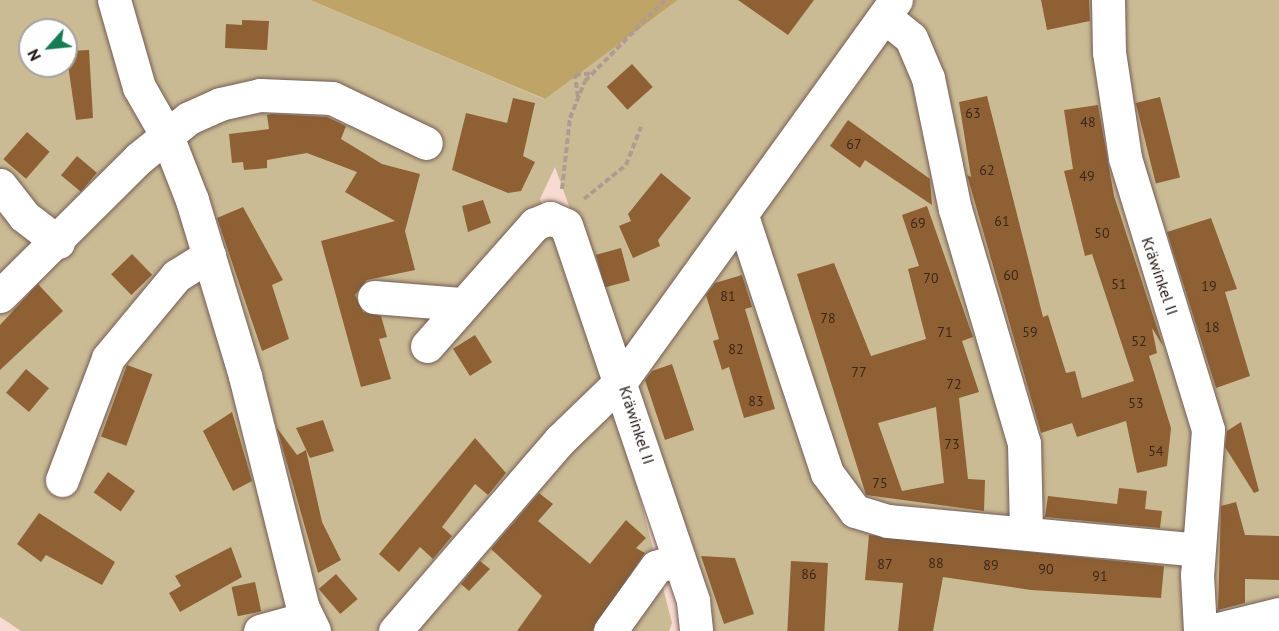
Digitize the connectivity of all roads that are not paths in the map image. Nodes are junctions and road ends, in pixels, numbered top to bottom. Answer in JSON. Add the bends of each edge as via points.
{"nodes":[{"id":1,"x":114,"y":0,"type":"edge"},
{"id":2,"x":1108,"y":0,"type":"edge"},
{"id":3,"x":890,"y":8,"type":"edge"},
{"id":4,"x":167,"y":136,"type":"junction"},
{"id":5,"x":426,"y":143,"type":"dead end"},
{"id":6,"x":0,"y":185,"type":"edge"},
{"id":7,"x":742,"y":216,"type":"junction"},
{"id":8,"x":58,"y":242,"type":"junction"},
{"id":9,"x":209,"y":255,"type":"junction"},
{"id":10,"x":0,"y":296,"type":"edge"},
{"id":11,"x":374,"y":297,"type":"dead end"},
{"id":12,"x":461,"y":304,"type":"junction"},
{"id":13,"x":427,"y":346,"type":"dead end"},
{"id":14,"x":621,"y":381,"type":"junction"},
{"id":15,"x":62,"y":480,"type":"dead end"},
{"id":16,"x":1026,"y":533,"type":"junction"},
{"id":17,"x":1198,"y":550,"type":"junction"},
{"id":18,"x":679,"y":559,"type":"junction"},
{"id":19,"x":1279,"y":614,"type":"edge"},
{"id":20,"x":311,"y":624,"type":"edge"},
{"id":21,"x":260,"y":631,"type":"edge"},
{"id":22,"x":395,"y":631,"type":"edge"},
{"id":23,"x":610,"y":631,"type":"edge"},
{"id":24,"x":696,"y":631,"type":"edge"},
{"id":25,"x":1200,"y":631,"type":"edge"},
{"id":26,"x":1210,"y":631,"type":"edge"}],
"edges":[{"from":1,"to":4,"type":"lane","via":[[139,87]]},
{"from":2,"to":17,"type":"lane","name":"Kräwinkel II","via":[[1112,75],[1127,168],[1208,430]]},
{"from":3,"to":7,"type":"lane","name":"Kräwinkel II"},
{"from":3,"to":16,"type":"lane","name":"Kräwinkel II","via":[[911,38],[928,78],[955,209],[1024,442]]},
{"from":4,"to":5,"type":"lane","via":[[220,104],[295,94],[354,106]]},
{"from":4,"to":8,"type":"lane"},
{"from":4,"to":9,"type":"lane"},
{"from":6,"to":8,"type":"lane","via":[[24,216]]},
{"from":7,"to":14,"type":"lane","name":"Kräwinkel II"},
{"from":7,"to":16,"type":"lane","via":[[827,473],[846,504],[888,521]]},
{"from":8,"to":10,"type":"lane"},
{"from":9,"to":15,"type":"lane","via":[[176,276],[108,358]]},
{"from":9,"to":20,"type":"lane"},
{"from":11,"to":12,"type":"lane"},
{"from":12,"to":13,"type":"lane"},
{"from":12,"to":14,"type":"lane","via":[[535,224],[567,219]]},
{"from":14,"to":18,"type":"lane","name":"Kräwinkel II"},
{"from":14,"to":22,"type":"lane","via":[[560,440]]},
{"from":16,"to":17,"type":"lane"},
{"from":17,"to":25,"type":"lane","name":"Kräwinkel II"},
{"from":18,"to":23,"type":"lane","via":[[656,567]]},
{"from":18,"to":24,"type":"lane","name":"Kräwinkel II"},
{"from":19,"to":26,"type":"lane"},
{"from":20,"to":21,"type":"lane"}]}
